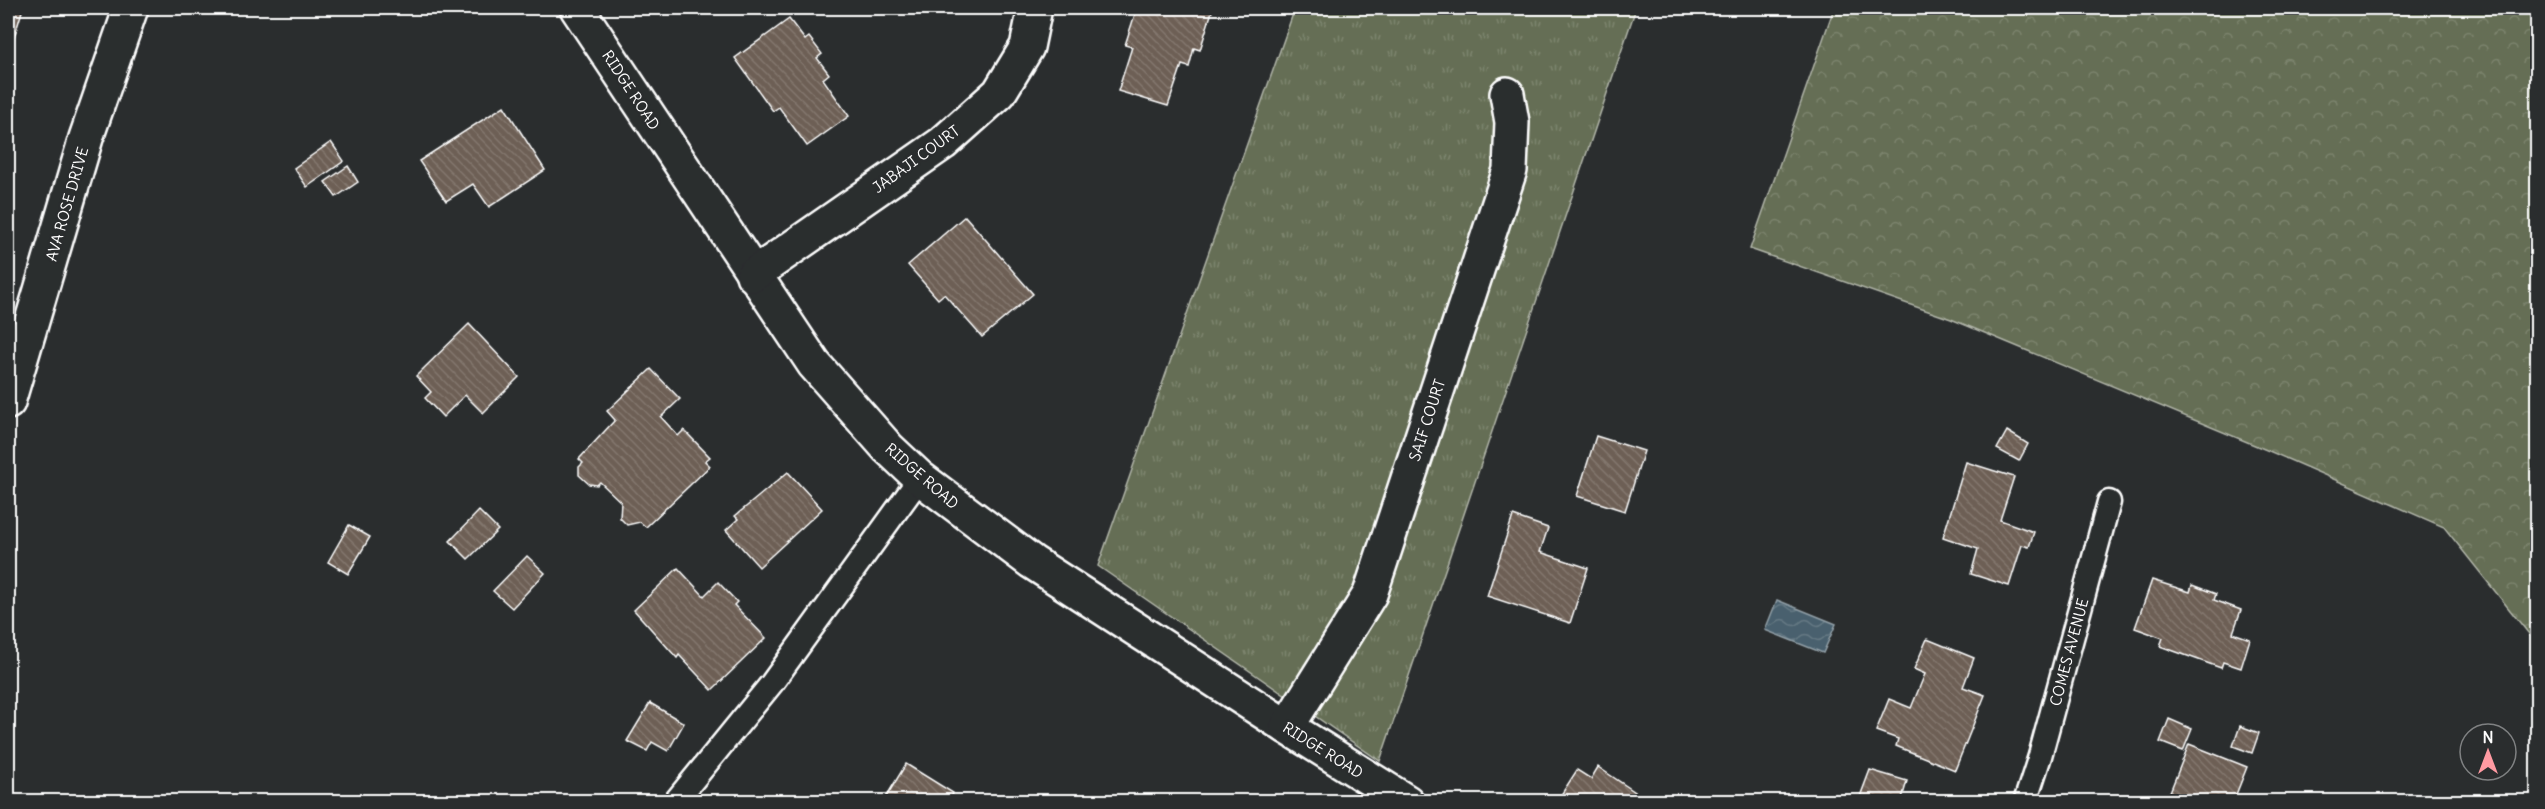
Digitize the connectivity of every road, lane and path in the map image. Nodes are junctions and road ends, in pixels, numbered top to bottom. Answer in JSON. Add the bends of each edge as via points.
{"nodes":[{"id":1,"x":131,"y":8,"type":"edge"},
{"id":2,"x":577,"y":8,"type":"edge"},
{"id":3,"x":1035,"y":8,"type":"edge"},
{"id":4,"x":1507,"y":94,"type":"dead end"},
{"id":5,"x":753,"y":275,"type":"junction"},
{"id":6,"x":8,"y":402,"type":"edge"},
{"id":7,"x":920,"y":478,"type":"junction"},
{"id":8,"x":2109,"y":502,"type":"dead end"},
{"id":9,"x":1287,"y":727,"type":"junction"},
{"id":10,"x":675,"y":801,"type":"edge"},
{"id":11,"x":1407,"y":801,"type":"edge"},
{"id":12,"x":2025,"y":801,"type":"edge"}],
"edges":[{"from":1,"to":6,"type":"street","name":"AVA ROSE DRIVE","via":[[86,138]]},
{"from":2,"to":5,"type":"street","name":"RIDGE ROAD"},
{"from":3,"to":5,"type":"street","name":"JABAJI COURT","via":[[1027,47],[999,93],[943,143]]},
{"from":4,"to":9,"type":"street","name":"SAIF COURT","via":[[1512,122],[1510,170],[1370,594]]},
{"from":5,"to":7,"type":"street","name":"RIDGE ROAD","via":[[851,409]]},
{"from":7,"to":9,"type":"street","name":"RIDGE ROAD","via":[[1032,562]]},
{"from":7,"to":10,"type":"lane","via":[[772,683]]},
{"from":8,"to":12,"type":"lane","name":"COMES AVENUE"},
{"from":9,"to":11,"type":"street","name":"RIDGE ROAD"}]}
